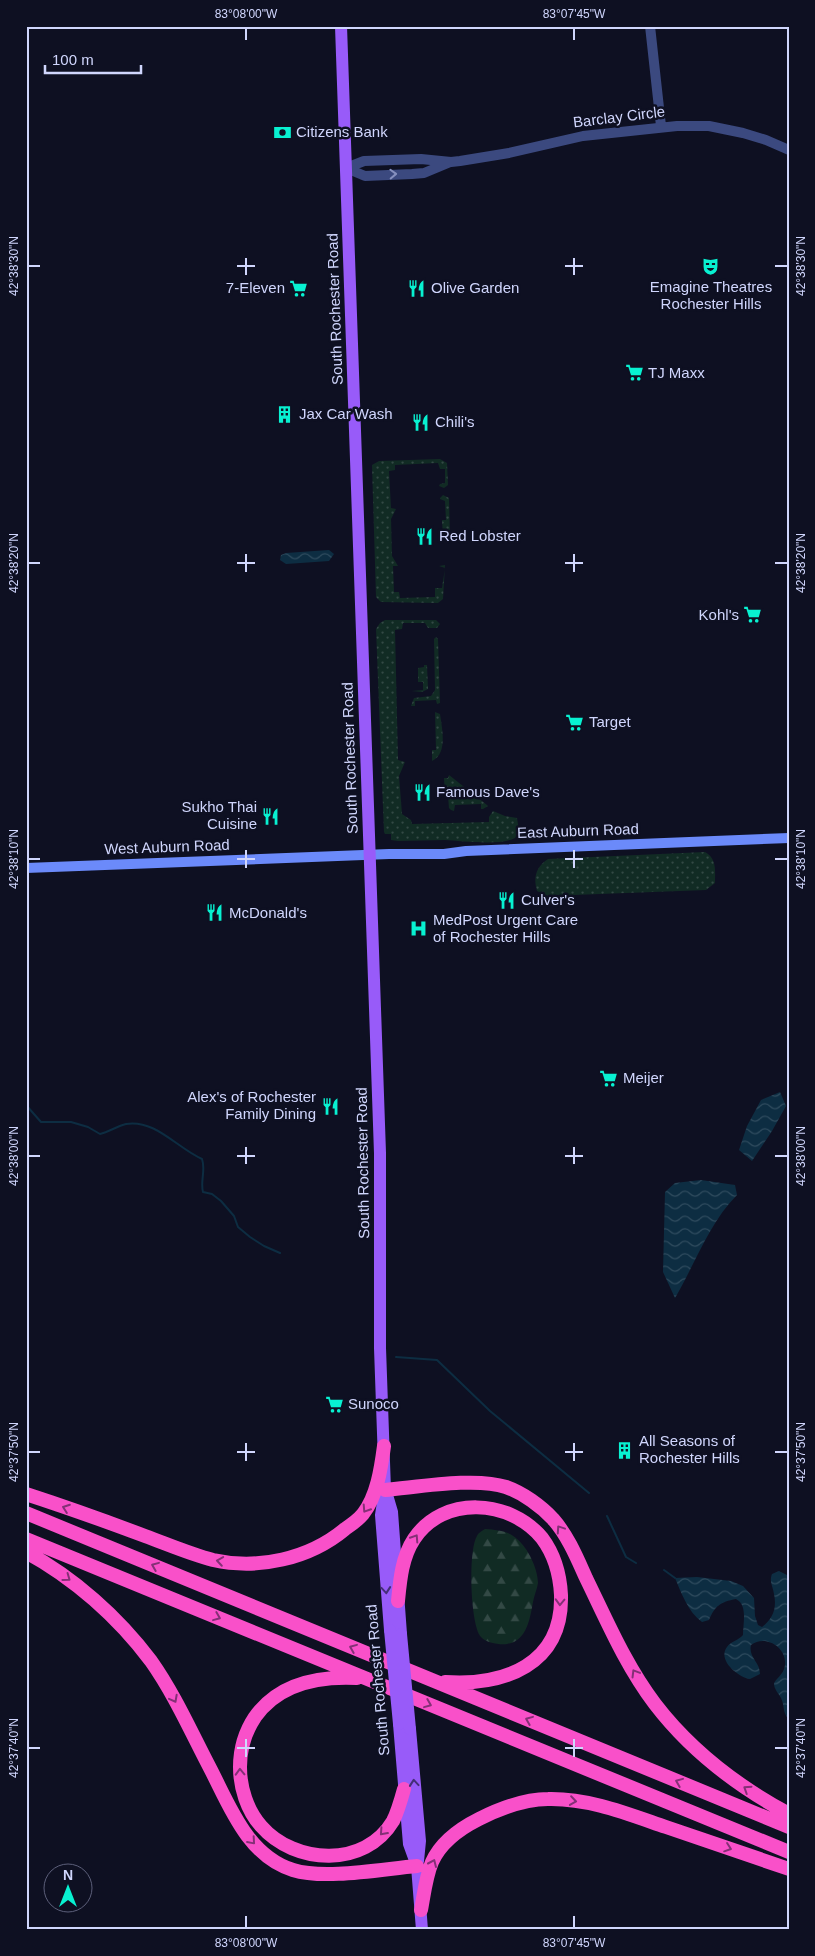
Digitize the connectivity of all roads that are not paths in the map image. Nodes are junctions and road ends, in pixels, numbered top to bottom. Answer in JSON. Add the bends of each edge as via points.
{"nodes":[{"id":1,"x":341,"y":26,"type":"edge"},
{"id":2,"x":650,"y":26,"type":"edge"},
{"id":3,"x":661,"y":126,"type":"junction"},
{"id":4,"x":789,"y":150,"type":"edge"},
{"id":5,"x":346,"y":168,"type":"junction"},
{"id":6,"x":789,"y":838,"type":"edge"},
{"id":7,"x":369,"y":855,"type":"junction"},
{"id":8,"x":26,"y":868,"type":"edge"},
{"id":9,"x":384,"y":1446,"type":"junction"},
{"id":10,"x":385,"y":1490,"type":"junction"},
{"id":11,"x":26,"y":1494,"type":"edge"},
{"id":12,"x":26,"y":1513,"type":"edge"},
{"id":13,"x":26,"y":1539,"type":"edge"},
{"id":14,"x":26,"y":1552,"type":"edge"},
{"id":15,"x":398,"y":1601,"type":"junction"},
{"id":16,"x":395,"y":1632,"type":"junction"},
{"id":17,"x":367,"y":1679,"type":"junction"},
{"id":18,"x":431,"y":1680,"type":"junction"},
{"id":19,"x":404,"y":1726,"type":"junction"},
{"id":20,"x":404,"y":1789,"type":"junction"},
{"id":21,"x":789,"y":1814,"type":"edge"},
{"id":22,"x":789,"y":1827,"type":"edge"},
{"id":23,"x":789,"y":1852,"type":"edge"},
{"id":24,"x":417,"y":1866,"type":"junction"},
{"id":25,"x":789,"y":1869,"type":"edge"},
{"id":26,"x":421,"y":1910,"type":"junction"},
{"id":27,"x":422,"y":1930,"type":"edge"}],
"edges":[{"from":1,"to":5,"type":"main road","name":"South Rochester Road"},
{"from":2,"to":3,"type":"street"},
{"from":3,"to":4,"type":"street","name":"Barclay Circle","via":[[724,128],[756,136]]},
{"from":3,"to":5,"type":"street","name":"Barclay Circle","via":[[583,136],[510,153],[451,162],[421,159],[364,161]]},
{"from":5,"to":7,"type":"main road","name":"South Rochester Road"},
{"from":6,"to":7,"type":"main road","name":"East Auburn Road"},
{"from":7,"to":8,"type":"main road","name":"West Auburn Road"},
{"from":7,"to":9,"type":"main road","name":"South Rochester Road","via":[[380,1153],[380,1348]]},
{"from":9,"to":10,"type":"main road","name":"South Rochester Road"},
{"from":9,"to":11,"type":"highway","one_way":true,"via":[[377,1483],[362,1515],[326,1543],[299,1555],[254,1564],[213,1560]]},
{"from":10,"to":15,"type":"main road","name":"South Rochester Road","via":[[392,1512]]},
{"from":10,"to":16,"type":"main road","name":"South Rochester Road","one_way":true,"via":[[381,1516]]},
{"from":21,"to":10,"type":"highway","one_way":true,"via":[[723,1773],[687,1741],[656,1704],[626,1660],[569,1543],[541,1507],[507,1488],[488,1483]]},
{"from":18,"to":12,"type":"highway","one_way":true},
{"from":13,"to":17,"type":"highway","one_way":true},
{"from":14,"to":24,"type":"highway","one_way":true,"via":[[78,1586],[136,1642],[172,1694],[233,1814],[264,1853],[291,1870],[322,1874]]},
{"from":15,"to":16,"type":"main road","name":"South Rochester Road"},
{"from":15,"to":18,"type":"highway","one_way":true,"via":[[402,1571],[412,1541],[422,1528],[446,1512],[481,1508],[500,1510],[518,1517],[537,1533],[551,1553],[560,1583],[560,1618],[539,1656],[528,1666],[499,1679],[471,1682]]},
{"from":16,"to":19,"type":"main road","name":"South Rochester Road","bridge":true},
{"from":20,"to":17,"type":"highway","one_way":true,"via":[[392,1822],[380,1836],[360,1850],[337,1856],[319,1856],[284,1844],[261,1826],[245,1800],[240,1757],[244,1738],[260,1710],[280,1692],[300,1683],[331,1677]]},
{"from":17,"to":23,"type":"highway","one_way":true},
{"from":22,"to":18,"type":"highway","one_way":true},
{"from":19,"to":20,"type":"main road","name":"South Rochester Road"},
{"from":24,"to":19,"type":"main road","name":"South Rochester Road","one_way":true,"via":[[420,1841]]},
{"from":20,"to":24,"type":"main road","name":"South Rochester Road","via":[[409,1844]]},
{"from":24,"to":26,"type":"main road","name":"South Rochester Road"},
{"from":26,"to":25,"type":"highway","one_way":true,"via":[[432,1862],[452,1837],[465,1826],[503,1808],[547,1799],[604,1806]]},
{"from":26,"to":27,"type":"main road","name":"South Rochester Road"}]}
